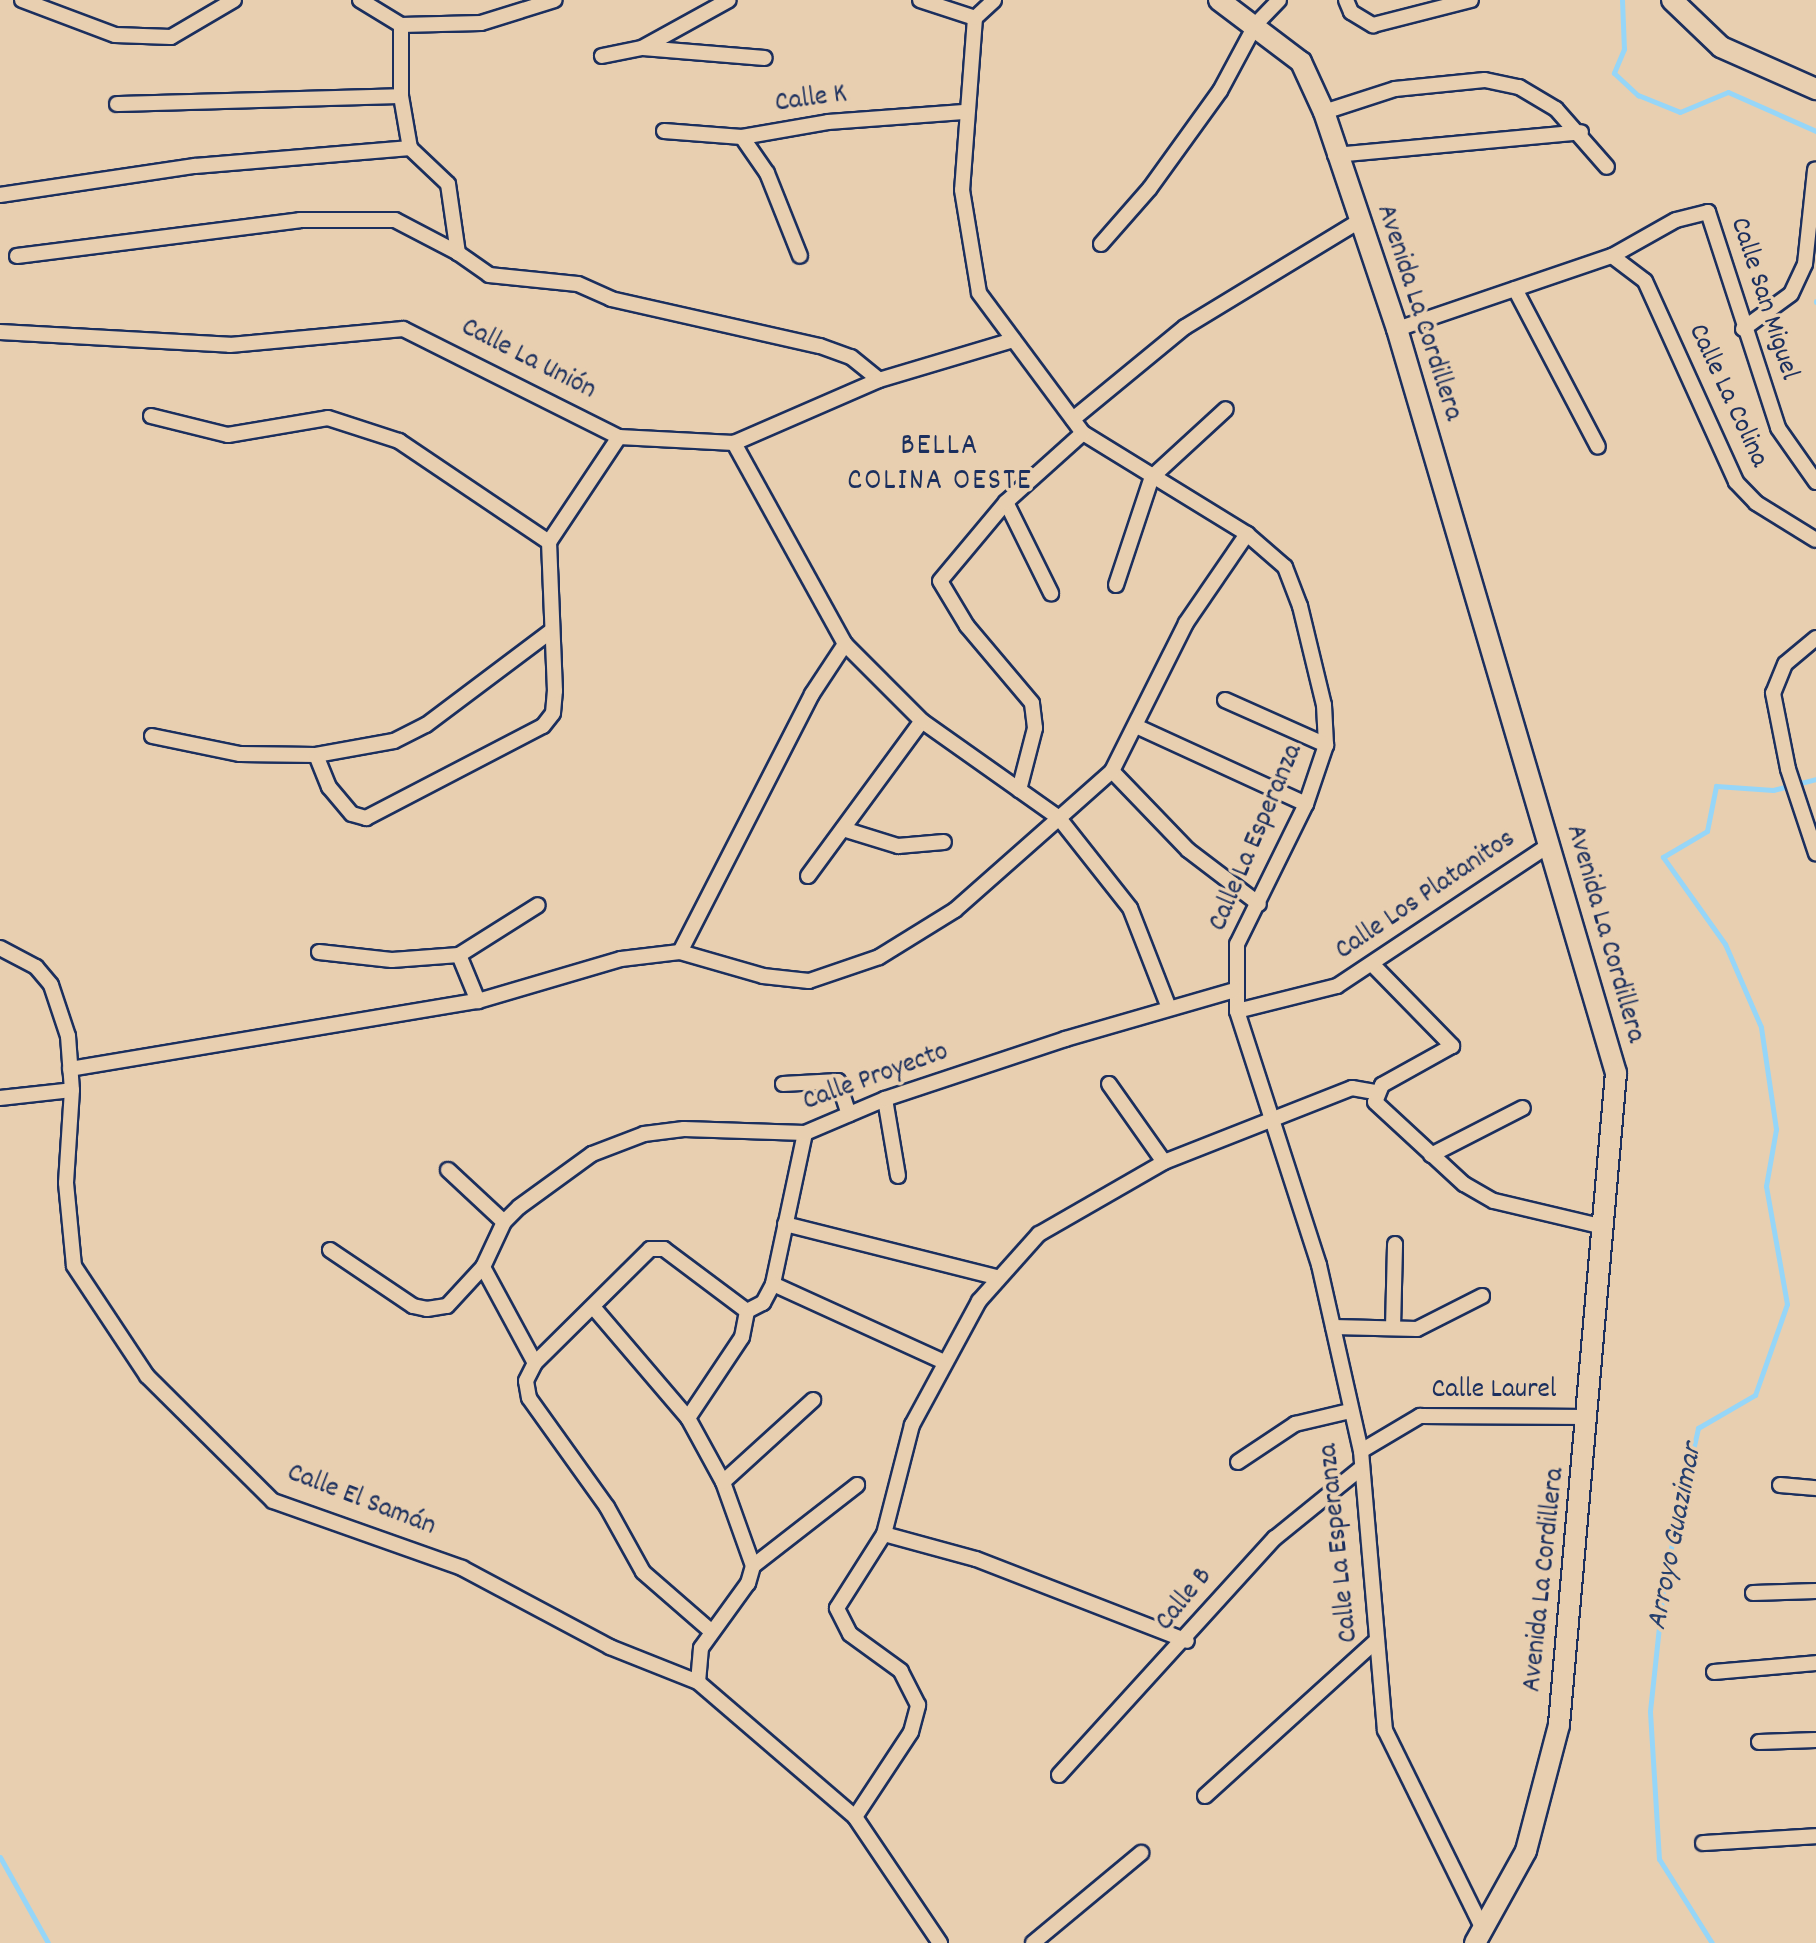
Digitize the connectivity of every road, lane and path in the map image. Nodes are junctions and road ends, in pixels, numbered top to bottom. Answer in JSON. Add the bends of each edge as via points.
{"nodes":[{"id":1,"x":22,"y":0,"type":"edge"},
{"id":2,"x":234,"y":0,"type":"edge"},
{"id":3,"x":555,"y":0,"type":"edge"},
{"id":4,"x":729,"y":0,"type":"edge"},
{"id":5,"x":920,"y":0,"type":"edge"},
{"id":6,"x":994,"y":0,"type":"edge"},
{"id":7,"x":1219,"y":0,"type":"edge"},
{"id":8,"x":1279,"y":0,"type":"edge"},
{"id":9,"x":1346,"y":0,"type":"edge"},
{"id":10,"x":1471,"y":0,"type":"edge"},
{"id":11,"x":1672,"y":0,"type":"edge"},
{"id":12,"x":364,"y":1,"type":"edge"},
{"id":13,"x":975,"y":18,"type":"junction"},
{"id":14,"x":1256,"y":24,"type":"junction"},
{"id":15,"x":401,"y":25,"type":"junction"},
{"id":16,"x":642,"y":48,"type":"junction"},
{"id":17,"x":602,"y":56,"type":"dead end"},
{"id":18,"x":765,"y":58,"type":"dead end"},
{"id":19,"x":1816,"y":89,"type":"edge"},
{"id":20,"x":401,"y":96,"type":"junction"},
{"id":21,"x":117,"y":104,"type":"dead end"},
{"id":22,"x":964,"y":112,"type":"junction"},
{"id":23,"x":1324,"y":112,"type":"junction"},
{"id":24,"x":664,"y":131,"type":"dead end"},
{"id":25,"x":1581,"y":132,"type":"junction"},
{"id":26,"x":742,"y":137,"type":"junction"},
{"id":27,"x":410,"y":148,"type":"junction"},
{"id":28,"x":1335,"y":155,"type":"junction"},
{"id":29,"x":1607,"y":167,"type":"dead end"},
{"id":30,"x":1815,"y":170,"type":"edge"},
{"id":31,"x":0,"y":195,"type":"edge"},
{"id":32,"x":1359,"y":221,"type":"junction"},
{"id":33,"x":1101,"y":244,"type":"dead end"},
{"id":34,"x":458,"y":253,"type":"junction"},
{"id":35,"x":17,"y":256,"type":"dead end"},
{"id":36,"x":800,"y":256,"type":"dead end"},
{"id":37,"x":1612,"y":256,"type":"junction"},
{"id":38,"x":1515,"y":289,"type":"junction"},
{"id":39,"x":1397,"y":329,"type":"junction"},
{"id":40,"x":1743,"y":329,"type":"junction"},
{"id":41,"x":0,"y":332,"type":"edge"},
{"id":42,"x":1013,"y":340,"type":"junction"},
{"id":43,"x":879,"y":380,"type":"junction"},
{"id":44,"x":1226,"y":409,"type":"dead end"},
{"id":45,"x":151,"y":416,"type":"dead end"},
{"id":46,"x":1073,"y":419,"type":"junction"},
{"id":47,"x":1083,"y":433,"type":"junction"},
{"id":48,"x":619,"y":437,"type":"junction"},
{"id":49,"x":734,"y":443,"type":"junction"},
{"id":50,"x":1598,"y":447,"type":"dead end"},
{"id":51,"x":1152,"y":477,"type":"junction"},
{"id":52,"x":1816,"y":482,"type":"edge"},
{"id":53,"x":1006,"y":502,"type":"junction"},
{"id":54,"x":1247,"y":534,"type":"junction"},
{"id":55,"x":1816,"y":540,"type":"edge"},
{"id":56,"x":549,"y":542,"type":"junction"},
{"id":57,"x":1116,"y":585,"type":"dead end"},
{"id":58,"x":1051,"y":593,"type":"dead end"},
{"id":59,"x":550,"y":632,"type":"junction"},
{"id":60,"x":1816,"y":638,"type":"edge"},
{"id":61,"x":845,"y":644,"type":"junction"},
{"id":62,"x":1225,"y":700,"type":"dead end"},
{"id":63,"x":922,"y":721,"type":"junction"},
{"id":64,"x":1138,"y":727,"type":"junction"},
{"id":65,"x":152,"y":736,"type":"dead end"},
{"id":66,"x":1326,"y":745,"type":"junction"},
{"id":67,"x":316,"y":755,"type":"junction"},
{"id":68,"x":1112,"y":771,"type":"junction"},
{"id":69,"x":1019,"y":790,"type":"junction"},
{"id":70,"x":1306,"y":804,"type":"junction"},
{"id":71,"x":1059,"y":818,"type":"junction"},
{"id":72,"x":843,"y":829,"type":"junction"},
{"id":73,"x":944,"y":842,"type":"dead end"},
{"id":74,"x":1549,"y":845,"type":"junction"},
{"id":75,"x":1816,"y":853,"type":"edge"},
{"id":76,"x":808,"y":876,"type":"dead end"},
{"id":77,"x":1259,"y":904,"type":"junction"},
{"id":78,"x":538,"y":905,"type":"dead end"},
{"id":79,"x":0,"y":948,"type":"edge"},
{"id":80,"x":319,"y":952,"type":"dead end"},
{"id":81,"x":680,"y":952,"type":"junction"},
{"id":82,"x":459,"y":955,"type":"junction"},
{"id":83,"x":1374,"y":966,"type":"junction"},
{"id":84,"x":1235,"y":990,"type":"junction"},
{"id":85,"x":478,"y":1001,"type":"junction"},
{"id":86,"x":1169,"y":1008,"type":"junction"},
{"id":87,"x":1237,"y":1011,"type":"junction"},
{"id":88,"x":70,"y":1069,"type":"junction"},
{"id":89,"x":783,"y":1084,"type":"dead end"},
{"id":90,"x":1109,"y":1084,"type":"dead end"},
{"id":91,"x":72,"y":1090,"type":"junction"},
{"id":92,"x":1375,"y":1092,"type":"junction"},
{"id":93,"x":0,"y":1098,"type":"edge"},
{"id":94,"x":885,"y":1099,"type":"junction"},
{"id":95,"x":1523,"y":1108,"type":"dead end"},
{"id":96,"x":849,"y":1114,"type":"junction"},
{"id":97,"x":1275,"y":1115,"type":"junction"},
{"id":98,"x":805,"y":1133,"type":"junction"},
{"id":99,"x":1431,"y":1155,"type":"junction"},
{"id":100,"x":1164,"y":1162,"type":"junction"},
{"id":101,"x":448,"y":1170,"type":"dead end"},
{"id":102,"x":898,"y":1176,"type":"dead end"},
{"id":103,"x":504,"y":1222,"type":"junction"},
{"id":104,"x":785,"y":1224,"type":"junction"},
{"id":105,"x":1604,"y":1227,"type":"junction"},
{"id":106,"x":1395,"y":1244,"type":"dead end"},
{"id":107,"x":330,"y":1250,"type":"dead end"},
{"id":108,"x":483,"y":1267,"type":"junction"},
{"id":109,"x":996,"y":1277,"type":"junction"},
{"id":110,"x":773,"y":1284,"type":"junction"},
{"id":111,"x":1482,"y":1296,"type":"dead end"},
{"id":112,"x":594,"y":1308,"type":"junction"},
{"id":113,"x":747,"y":1311,"type":"junction"},
{"id":114,"x":1333,"y":1327,"type":"junction"},
{"id":115,"x":1393,"y":1328,"type":"junction"},
{"id":116,"x":942,"y":1361,"type":"junction"},
{"id":117,"x":535,"y":1363,"type":"junction"},
{"id":118,"x":813,"y":1400,"type":"dead end"},
{"id":119,"x":1350,"y":1411,"type":"junction"},
{"id":120,"x":1589,"y":1417,"type":"junction"},
{"id":121,"x":688,"y":1418,"type":"junction"},
{"id":122,"x":1361,"y":1451,"type":"junction"},
{"id":123,"x":1238,"y":1462,"type":"dead end"},
{"id":124,"x":1361,"y":1468,"type":"junction"},
{"id":125,"x":723,"y":1482,"type":"junction"},
{"id":126,"x":857,"y":1485,"type":"dead end"},
{"id":127,"x":1780,"y":1485,"type":"dead end"},
{"id":128,"x":1816,"y":1488,"type":"edge"},
{"id":129,"x":884,"y":1534,"type":"junction"},
{"id":130,"x":753,"y":1566,"type":"junction"},
{"id":131,"x":1816,"y":1591,"type":"edge"},
{"id":132,"x":1753,"y":1593,"type":"dead end"},
{"id":133,"x":712,"y":1632,"type":"junction"},
{"id":134,"x":1377,"y":1640,"type":"junction"},
{"id":135,"x":1187,"y":1641,"type":"junction"},
{"id":136,"x":1816,"y":1663,"type":"edge"},
{"id":137,"x":1714,"y":1672,"type":"dead end"},
{"id":138,"x":698,"y":1682,"type":"junction"},
{"id":139,"x":1816,"y":1740,"type":"edge"},
{"id":140,"x":1759,"y":1742,"type":"dead end"},
{"id":141,"x":1059,"y":1775,"type":"dead end"},
{"id":142,"x":1205,"y":1796,"type":"dead end"},
{"id":143,"x":855,"y":1817,"type":"junction"},
{"id":144,"x":1816,"y":1836,"type":"edge"},
{"id":145,"x":1703,"y":1843,"type":"dead end"},
{"id":146,"x":1141,"y":1853,"type":"dead end"},
{"id":147,"x":1479,"y":1937,"type":"edge"},
{"id":148,"x":940,"y":1943,"type":"edge"},
{"id":149,"x":1033,"y":1943,"type":"edge"}],
"edges":[{"from":1,"to":2,"type":"street","via":[[115,35],[171,37]]},
{"from":3,"to":15,"type":"street","via":[[481,23]]},
{"from":4,"to":16,"type":"street"},
{"from":5,"to":13,"type":"street"},
{"from":6,"to":13,"type":"street"},
{"from":7,"to":14,"type":"main road","name":"Avenida La Cordillera"},
{"from":8,"to":14,"type":"street"},
{"from":9,"to":10,"type":"street","via":[[1351,12],[1373,25]]},
{"from":11,"to":19,"type":"main road","via":[[1721,47]]},
{"from":12,"to":15,"type":"street"},
{"from":13,"to":22,"type":"street","name":"Calle La Esperanza"},
{"from":14,"to":23,"type":"main road","name":"Avenida La Cordillera","via":[[1301,62]]},
{"from":14,"to":33,"type":"street","via":[[1220,91],[1150,188]]},
{"from":15,"to":20,"type":"street"},
{"from":16,"to":17,"type":"street"},
{"from":16,"to":18,"type":"street"},
{"from":20,"to":21,"type":"street"},
{"from":20,"to":27,"type":"street"},
{"from":22,"to":26,"type":"street","name":"Calle K","via":[[828,122]]},
{"from":22,"to":42,"type":"street","name":"Calle La Esperanza","via":[[962,190],[979,293]]},
{"from":23,"to":25,"type":"street","via":[[1395,89],[1485,80],[1519,87]]},
{"from":23,"to":28,"type":"main road","name":"Avenida La Cordillera"},
{"from":24,"to":26,"type":"street","name":"Calle K"},
{"from":25,"to":28,"type":"street"},
{"from":25,"to":29,"type":"street"},
{"from":26,"to":36,"type":"street","via":[[767,173]]},
{"from":27,"to":31,"type":"street","via":[[195,166]]},
{"from":27,"to":34,"type":"street","via":[[448,184]]},
{"from":28,"to":32,"type":"main road","name":"Avenida La Cordillera"},
{"from":30,"to":40,"type":"street","via":[[1805,264],[1791,294]]},
{"from":32,"to":39,"type":"main road","name":"Avenida La Cordillera"},
{"from":32,"to":46,"type":"street","via":[[1185,327]]},
{"from":34,"to":35,"type":"street","via":[[395,220],[300,220]]},
{"from":34,"to":43,"type":"street","via":[[489,275],[578,284],[611,299],[820,346],[851,357]]},
{"from":37,"to":38,"type":"street","name":"Calle San Miguel"},
{"from":37,"to":40,"type":"street","name":"Calle San Miguel","via":[[1666,225],[1708,212]]},
{"from":37,"to":55,"type":"street","name":"Calle La Colina","via":[[1645,281],[1736,482],[1756,503]]},
{"from":38,"to":39,"type":"street","name":"Calle San Miguel"},
{"from":38,"to":50,"type":"street"},
{"from":39,"to":74,"type":"main road","name":"Avenida La Cordillera"},
{"from":40,"to":52,"type":"street","name":"Calle San Miguel","via":[[1778,428]]},
{"from":41,"to":48,"type":"street","name":"Calle La Unión","via":[[230,345],[403,329]]},
{"from":42,"to":43,"type":"street","name":"Calle La Unión"},
{"from":42,"to":46,"type":"street","name":"Calle La Esperanza"},
{"from":43,"to":49,"type":"street","name":"Calle La Unión"},
{"from":44,"to":51,"type":"street"},
{"from":45,"to":56,"type":"street","via":[[228,435],[328,418],[399,441]]},
{"from":46,"to":47,"type":"street","name":"Calle La Esperanza"},
{"from":47,"to":51,"type":"street","name":"Calle La Esperanza"},
{"from":47,"to":53,"type":"street"},
{"from":48,"to":49,"type":"street","name":"Calle La Unión"},
{"from":48,"to":56,"type":"street"},
{"from":49,"to":61,"type":"street"},
{"from":51,"to":54,"type":"street","name":"Calle La Esperanza"},
{"from":51,"to":57,"type":"street"},
{"from":53,"to":58,"type":"street"},
{"from":53,"to":69,"type":"street","via":[[940,581],[967,626],[1032,703],[1035,728]]},
{"from":54,"to":64,"type":"street","via":[[1186,623]]},
{"from":54,"to":66,"type":"street","name":"Calle La Esperanza","via":[[1285,567],[1300,606],[1324,705]]},
{"from":56,"to":59,"type":"street"},
{"from":59,"to":67,"type":"street","via":[[426,725],[394,741]]},
{"from":59,"to":67,"type":"street","via":[[555,691],[553,713],[543,726],[390,809],[366,818],[352,814],[329,787]]},
{"from":60,"to":75,"type":"street","via":[[1776,677],[1773,693],[1788,769]]},
{"from":61,"to":63,"type":"street"},
{"from":61,"to":81,"type":"street","via":[[812,694]]},
{"from":62,"to":66,"type":"street"},
{"from":63,"to":69,"type":"street"},
{"from":63,"to":72,"type":"street"},
{"from":64,"to":68,"type":"street"},
{"from":64,"to":70,"type":"street"},
{"from":65,"to":67,"type":"street","via":[[240,754]]},
{"from":66,"to":70,"type":"street","name":"Calle La Esperanza"},
{"from":68,"to":71,"type":"street"},
{"from":68,"to":77,"type":"street","via":[[1188,850]]},
{"from":69,"to":71,"type":"street"},
{"from":70,"to":77,"type":"street","name":"Calle La Esperanza"},
{"from":71,"to":81,"type":"street","via":[[955,910],[879,957],[809,981],[763,976]]},
{"from":71,"to":86,"type":"street","via":[[1130,908]]},
{"from":72,"to":73,"type":"street","via":[[898,846]]},
{"from":72,"to":76,"type":"street"},
{"from":74,"to":83,"type":"street","name":"Calle Los Platanitos"},
{"from":74,"to":105,"type":"main road","name":"Avenida La Cordillera","via":[[1616,1073]]},
{"from":77,"to":84,"type":"street","name":"Calle La Esperanza","via":[[1237,944]]},
{"from":78,"to":82,"type":"street"},
{"from":79,"to":88,"type":"street","name":"Calle El Samán","via":[[36,967],[51,985]]},
{"from":80,"to":82,"type":"street","via":[[392,960]]},
{"from":81,"to":85,"type":"street","via":[[621,959]]},
{"from":82,"to":85,"type":"street"},
{"from":83,"to":87,"type":"street","name":"Calle Los Platanitos","via":[[1337,986]]},
{"from":83,"to":92,"type":"street","via":[[1452,1046]]},
{"from":84,"to":86,"type":"street","name":"Calle Proyecto"},
{"from":84,"to":87,"type":"street","name":"Calle La Esperanza"},
{"from":85,"to":88,"type":"street"},
{"from":86,"to":94,"type":"street","name":"Calle Proyecto"},
{"from":87,"to":97,"type":"street","name":"Calle La Esperanza"},
{"from":88,"to":91,"type":"street","name":"Calle El Samán"},
{"from":89,"to":96,"type":"street","via":[[838,1081]]},
{"from":90,"to":100,"type":"street"},
{"from":91,"to":93,"type":"street"},
{"from":91,"to":138,"type":"street","name":"Calle El Samán","via":[[66,1183],[74,1266],[147,1376],[273,1501],[462,1568],[610,1647]]},
{"from":92,"to":97,"type":"street","via":[[1352,1088]]},
{"from":92,"to":99,"type":"street","via":[[1375,1102]]},
{"from":94,"to":96,"type":"street","name":"Calle Proyecto"},
{"from":94,"to":102,"type":"street"},
{"from":95,"to":99,"type":"street"},
{"from":96,"to":98,"type":"street","name":"Calle Proyecto"},
{"from":97,"to":100,"type":"street"},
{"from":97,"to":114,"type":"street","name":"Calle La Esperanza"},
{"from":98,"to":103,"type":"street","name":"Calle Proyecto","via":[[644,1134],[592,1154]]},
{"from":98,"to":104,"type":"street"},
{"from":99,"to":105,"type":"street","via":[[1494,1201]]},
{"from":100,"to":109,"type":"street","via":[[1039,1234]]},
{"from":101,"to":103,"type":"street"},
{"from":103,"to":108,"type":"street","name":"Calle Proyecto"},
{"from":104,"to":109,"type":"street"},
{"from":104,"to":110,"type":"street"},
{"from":105,"to":120,"type":"main road","name":"Avenida La Cordillera"},
{"from":106,"to":115,"type":"street"},
{"from":107,"to":108,"type":"street","name":"Calle Proyecto","via":[[413,1306],[427,1309],[447,1306]]},
{"from":108,"to":117,"type":"street"},
{"from":109,"to":116,"type":"street"},
{"from":110,"to":113,"type":"street","via":[[763,1303]]},
{"from":110,"to":116,"type":"street"},
{"from":111,"to":115,"type":"street","via":[[1417,1329]]},
{"from":112,"to":113,"type":"street","via":[[650,1249],[664,1249]]},
{"from":112,"to":117,"type":"street"},
{"from":112,"to":121,"type":"street"},
{"from":113,"to":121,"type":"street","via":[[742,1337]]},
{"from":114,"to":115,"type":"street"},
{"from":114,"to":119,"type":"street","name":"Calle La Esperanza"},
{"from":116,"to":129,"type":"street","via":[[912,1425]]},
{"from":117,"to":133,"type":"street","via":[[526,1381],[529,1398],[607,1507],[643,1572]]},
{"from":118,"to":125,"type":"street"},
{"from":119,"to":122,"type":"street","name":"Calle La Esperanza"},
{"from":119,"to":123,"type":"street","via":[[1295,1424]]},
{"from":120,"to":122,"type":"street","name":"Calle Laurel","via":[[1420,1416]]},
{"from":120,"to":147,"type":"main road","name":"Avenida La Cordillera","via":[[1559,1725],[1526,1851]]},
{"from":121,"to":125,"type":"street"},
{"from":122,"to":124,"type":"street","name":"Calle La Esperanza"},
{"from":124,"to":134,"type":"street","name":"Calle La Esperanza"},
{"from":124,"to":135,"type":"street","name":"Calle B","via":[[1275,1538],[1217,1598]]},
{"from":125,"to":130,"type":"street"},
{"from":126,"to":130,"type":"street"},
{"from":127,"to":128,"type":"street"},
{"from":129,"to":135,"type":"street","via":[[976,1559]]},
{"from":129,"to":143,"type":"street","via":[[837,1608],[850,1634],[909,1681],[917,1717]]},
{"from":130,"to":133,"type":"street","via":[[748,1583]]},
{"from":131,"to":132,"type":"street"},
{"from":133,"to":138,"type":"street","via":[[696,1661]]},
{"from":134,"to":142,"type":"street"},
{"from":134,"to":147,"type":"street","name":"Calle La Esperanza","via":[[1392,1755]]},
{"from":135,"to":141,"type":"street","name":"Calle B"},
{"from":136,"to":137,"type":"street"},
{"from":138,"to":143,"type":"street","name":"Calle El Samán"},
{"from":139,"to":140,"type":"street"},
{"from":143,"to":148,"type":"street","name":"Calle El Samán"},
{"from":144,"to":145,"type":"street"},
{"from":146,"to":149,"type":"street"}]}
